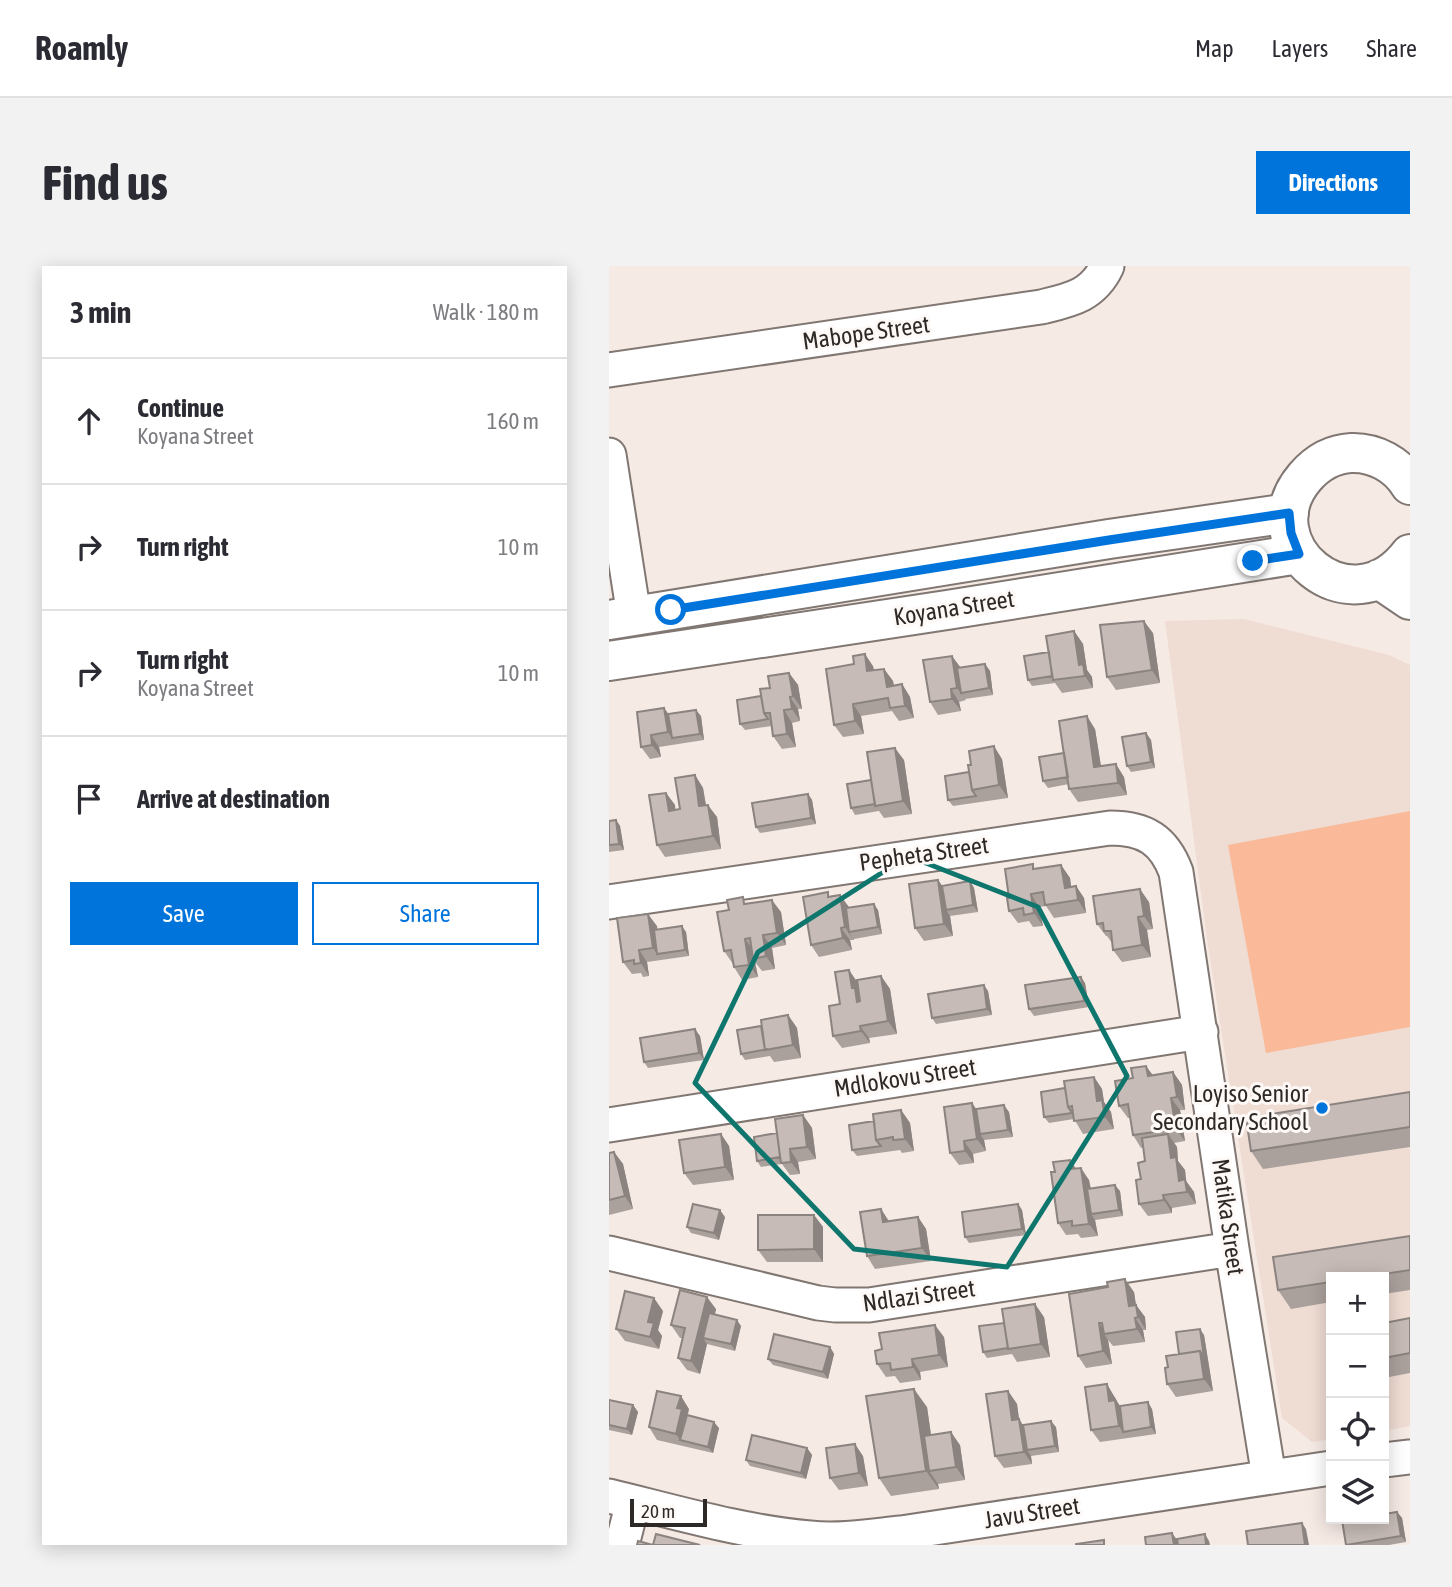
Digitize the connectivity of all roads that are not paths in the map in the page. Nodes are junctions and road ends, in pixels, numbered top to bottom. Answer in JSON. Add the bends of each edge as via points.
{"nodes":[{"id":1,"x":1107,"y":266,"type":"edge"},
{"id":2,"x":609,"y":370,"type":"edge"},
{"id":3,"x":609,"y":456,"type":"edge"},
{"id":4,"x":1409,"y":475,"type":"edge"},
{"id":5,"x":1289,"y":513,"type":"junction"},
{"id":6,"x":1299,"y":554,"type":"junction"},
{"id":7,"x":1410,"y":554,"type":"edge"},
{"id":8,"x":1395,"y":590,"type":"edge"},
{"id":9,"x":621,"y":618,"type":"edge"},
{"id":10,"x":609,"y":661,"type":"edge"},
{"id":11,"x":609,"y":902,"type":"edge"},
{"id":12,"x":1184,"y":914,"type":"joint"},
{"id":13,"x":1201,"y":1032,"type":"junction"},
{"id":14,"x":609,"y":1125,"type":"edge"},
{"id":15,"x":1233,"y":1250,"type":"junction"},
{"id":16,"x":609,"y":1253,"type":"edge"},
{"id":17,"x":1410,"y":1457,"type":"edge"},
{"id":18,"x":1389,"y":1459,"type":"edge"},
{"id":19,"x":1326,"y":1469,"type":"edge"},
{"id":20,"x":1269,"y":1477,"type":"junction"},
{"id":21,"x":621,"y":1499,"type":"edge"},
{"id":22,"x":845,"y":1542,"type":"edge"},
{"id":23,"x":622,"y":1545,"type":"edge"}],
"edges":[{"from":1,"to":2,"type":"street","name":"Mabope Street","via":[[1094,287],[1076,298],[1041,307]]},
{"from":3,"to":9,"type":"street"},
{"from":4,"to":5,"type":"main road","via":[[1367,454],[1336,456],[1322,462],[1299,484]]},
{"from":5,"to":6,"type":"main road"},
{"from":5,"to":9,"type":"main road","name":"Koyana Street"},
{"from":6,"to":8,"type":"main road","via":[[1308,566],[1334,582]]},
{"from":6,"to":10,"type":"main road","name":"Koyana Street"},
{"from":7,"to":8,"type":"main road","via":[[1396,569]]},
{"from":11,"to":12,"type":"street","name":"Pepheta Street","via":[[1110,828],[1136,830],[1165,849],[1176,872]]},
{"from":12,"to":13,"type":"street","name":"Matika Street"},
{"from":13,"to":14,"type":"street","name":"Mdlokovu Street"},
{"from":13,"to":15,"type":"street","name":"Matika Street"},
{"from":15,"to":16,"type":"street","name":"Ndlazi Street","via":[[853,1305],[818,1303]]},
{"from":15,"to":20,"type":"street","name":"Matika Street"},
{"from":17,"to":18,"type":"street"},
{"from":19,"to":20,"type":"street","name":"Javu Street"},
{"from":20,"to":22,"type":"street","name":"Javu Street"},
{"from":21,"to":22,"type":"street","name":"Javu Street","via":[[775,1534]]},
{"from":21,"to":23,"type":"street"}]}
